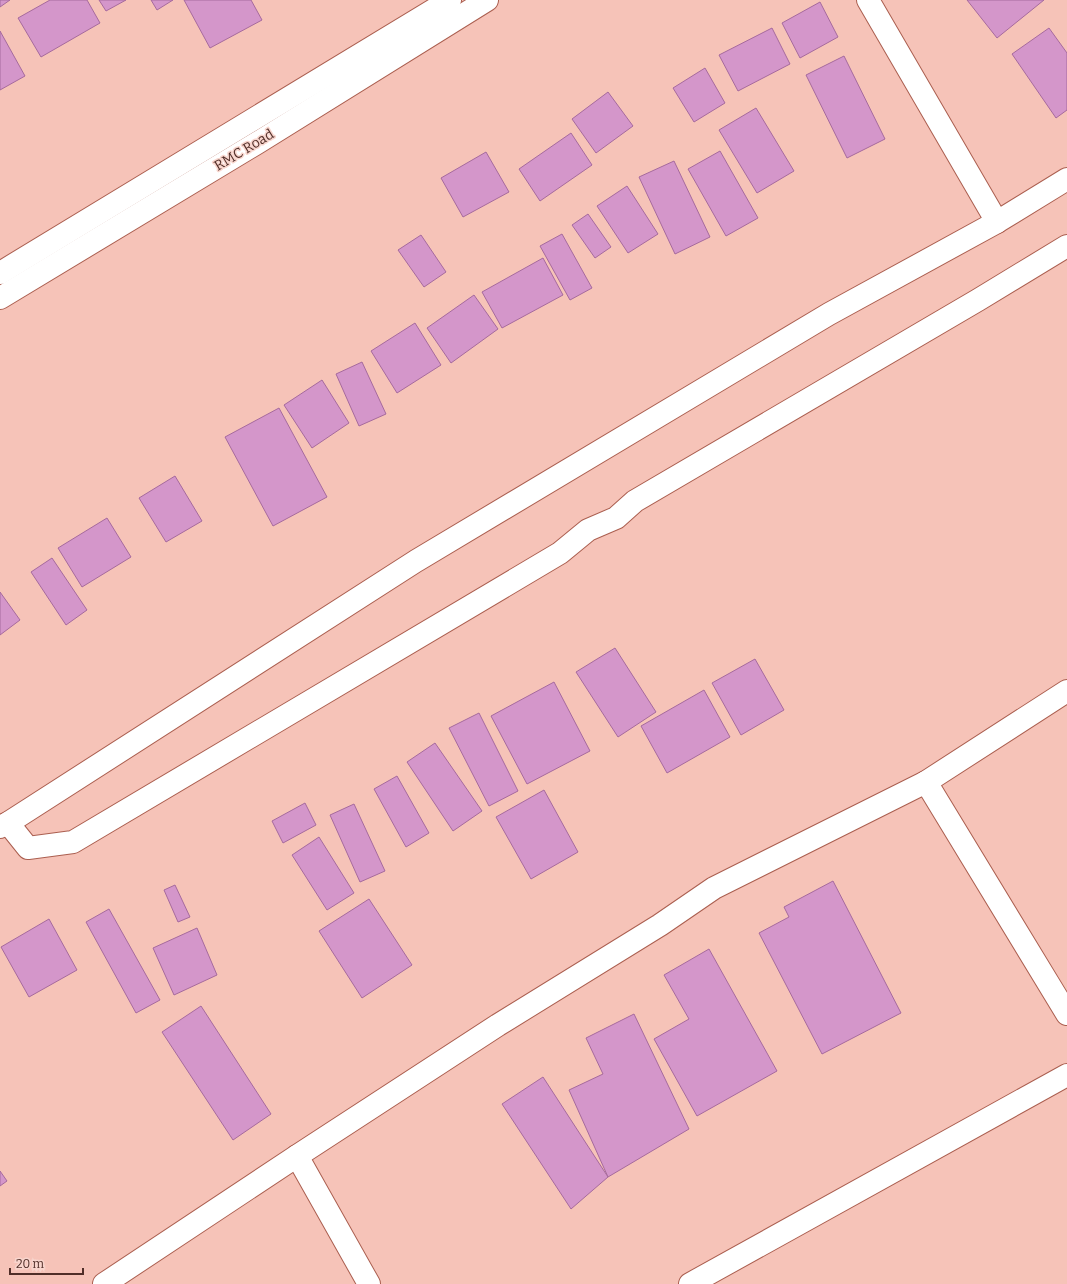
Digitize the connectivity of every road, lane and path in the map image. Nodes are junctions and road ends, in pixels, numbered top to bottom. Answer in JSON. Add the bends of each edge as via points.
{"nodes":[{"id":1,"x":450,"y":0,"type":"edge"},
{"id":2,"x":487,"y":0,"type":"edge"},
{"id":3,"x":868,"y":0,"type":"edge"},
{"id":4,"x":1067,"y":179,"type":"edge"},
{"id":5,"x":996,"y":222,"type":"junction"},
{"id":6,"x":1067,"y":246,"type":"edge"},
{"id":7,"x":0,"y":273,"type":"edge"},
{"id":8,"x":0,"y":298,"type":"edge"},
{"id":9,"x":1067,"y":691,"type":"edge"},
{"id":10,"x":926,"y":782,"type":"junction"},
{"id":11,"x":4,"y":825,"type":"edge"},
{"id":12,"x":1067,"y":1014,"type":"edge"},
{"id":13,"x":1067,"y":1075,"type":"edge"},
{"id":14,"x":297,"y":1156,"type":"junction"},
{"id":15,"x":104,"y":1284,"type":"edge"},
{"id":16,"x":370,"y":1284,"type":"edge"},
{"id":17,"x":690,"y":1284,"type":"edge"}],
"edges":[{"from":1,"to":7,"type":"street","name":"RMC Road"},
{"from":2,"to":8,"type":"street","name":"RMC Road"},
{"from":3,"to":5,"type":"street"},
{"from":4,"to":5,"type":"street"},
{"from":5,"to":11,"type":"street","via":[[829,314],[416,561]]},
{"from":6,"to":11,"type":"street","via":[[635,501],[616,518],[588,530],[560,553],[74,842],[28,848]]},
{"from":9,"to":10,"type":"street"},
{"from":10,"to":12,"type":"street"},
{"from":10,"to":14,"type":"street","via":[[714,888]]},
{"from":13,"to":17,"type":"street"},
{"from":14,"to":15,"type":"street"},
{"from":14,"to":16,"type":"street"}]}
